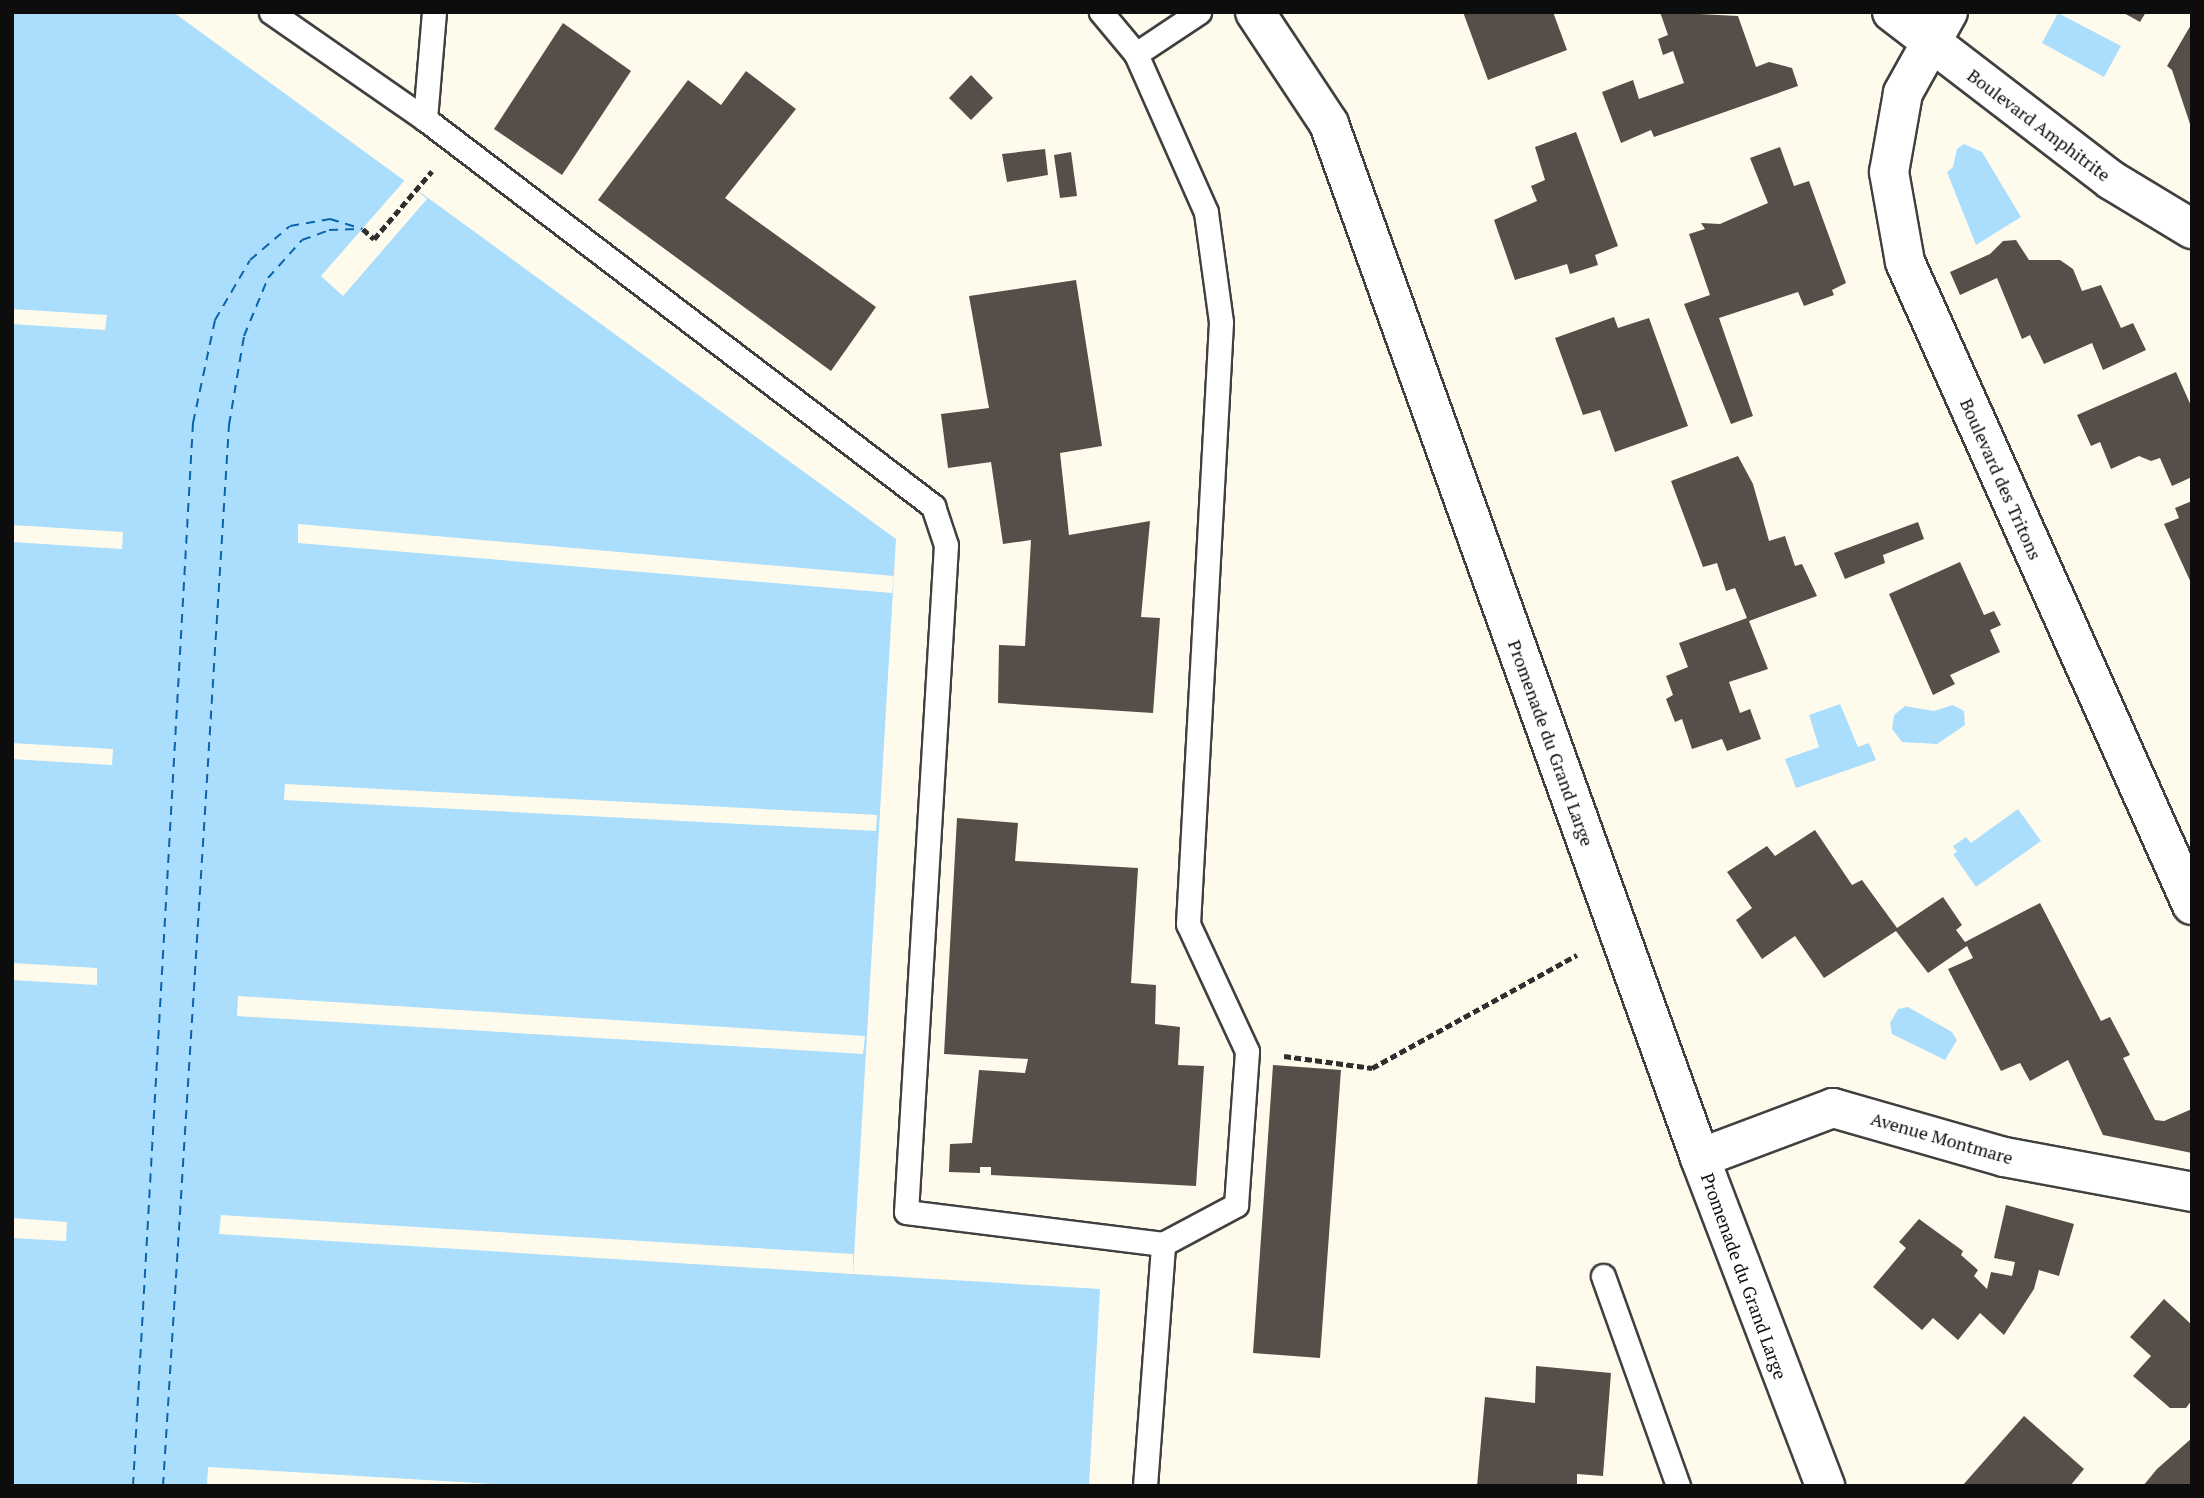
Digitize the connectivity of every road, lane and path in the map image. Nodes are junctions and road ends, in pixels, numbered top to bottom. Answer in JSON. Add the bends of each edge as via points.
{"nodes":[{"id":1,"x":271,"y":12,"type":"edge"},
{"id":2,"x":434,"y":12,"type":"edge"},
{"id":3,"x":1101,"y":12,"type":"edge"},
{"id":4,"x":1199,"y":12,"type":"edge"},
{"id":5,"x":1255,"y":12,"type":"edge"},
{"id":6,"x":1892,"y":12,"type":"edge"},
{"id":7,"x":1938,"y":27,"type":"edge"},
{"id":8,"x":1136,"y":54,"type":"junction"},
{"id":9,"x":425,"y":119,"type":"junction"},
{"id":10,"x":433,"y":170,"type":"dead end"},
{"id":11,"x":363,"y":229,"type":"dead end"},
{"id":12,"x":2192,"y":229,"type":"edge"},
{"id":13,"x":2192,"y":905,"type":"edge"},
{"id":14,"x":1584,"y":951,"type":"dead end"},
{"id":15,"x":1247,"y":1051,"type":"junction"},
{"id":16,"x":1700,"y":1158,"type":"junction"},
{"id":17,"x":2192,"y":1192,"type":"edge"},
{"id":18,"x":1163,"y":1244,"type":"junction"},
{"id":19,"x":1603,"y":1276,"type":"dead end"},
{"id":20,"x":1145,"y":1486,"type":"edge"},
{"id":21,"x":1678,"y":1486,"type":"edge"},
{"id":22,"x":1825,"y":1486,"type":"edge"}],
"edges":[{"from":1,"to":9,"type":"lane"},
{"from":2,"to":9,"type":"lane"},
{"from":3,"to":8,"type":"lane"},
{"from":4,"to":8,"type":"lane"},
{"from":5,"to":16,"type":"street","name":"Promenade du Grand Large","via":[[1329,124]]},
{"from":6,"to":7,"type":"street","name":"Boulevard Amphitrite"},
{"from":7,"to":12,"type":"street","name":"Boulevard Amphitrite","via":[[2111,180]]},
{"from":7,"to":13,"type":"street","name":"Boulevard des Tritons","via":[[1903,93],[1889,172],[1905,262]]},
{"from":8,"to":15,"type":"lane","via":[[1206,212],[1221,322],[1188,924]]},
{"from":9,"to":18,"type":"lane","via":[[933,506],[946,545],[906,1212]]},
{"from":10,"to":11,"type":"path","via":[[374,239]]},
{"from":14,"to":15,"type":"path","via":[[1372,1068]]},
{"from":15,"to":18,"type":"lane","via":[[1236,1205]]},
{"from":16,"to":17,"type":"street","name":"Avenue Montmare","via":[[1833,1108],[2004,1157]]},
{"from":16,"to":22,"type":"street","name":"Promenade du Grand Large"},
{"from":18,"to":20,"type":"lane"},
{"from":19,"to":21,"type":"lane"}]}
